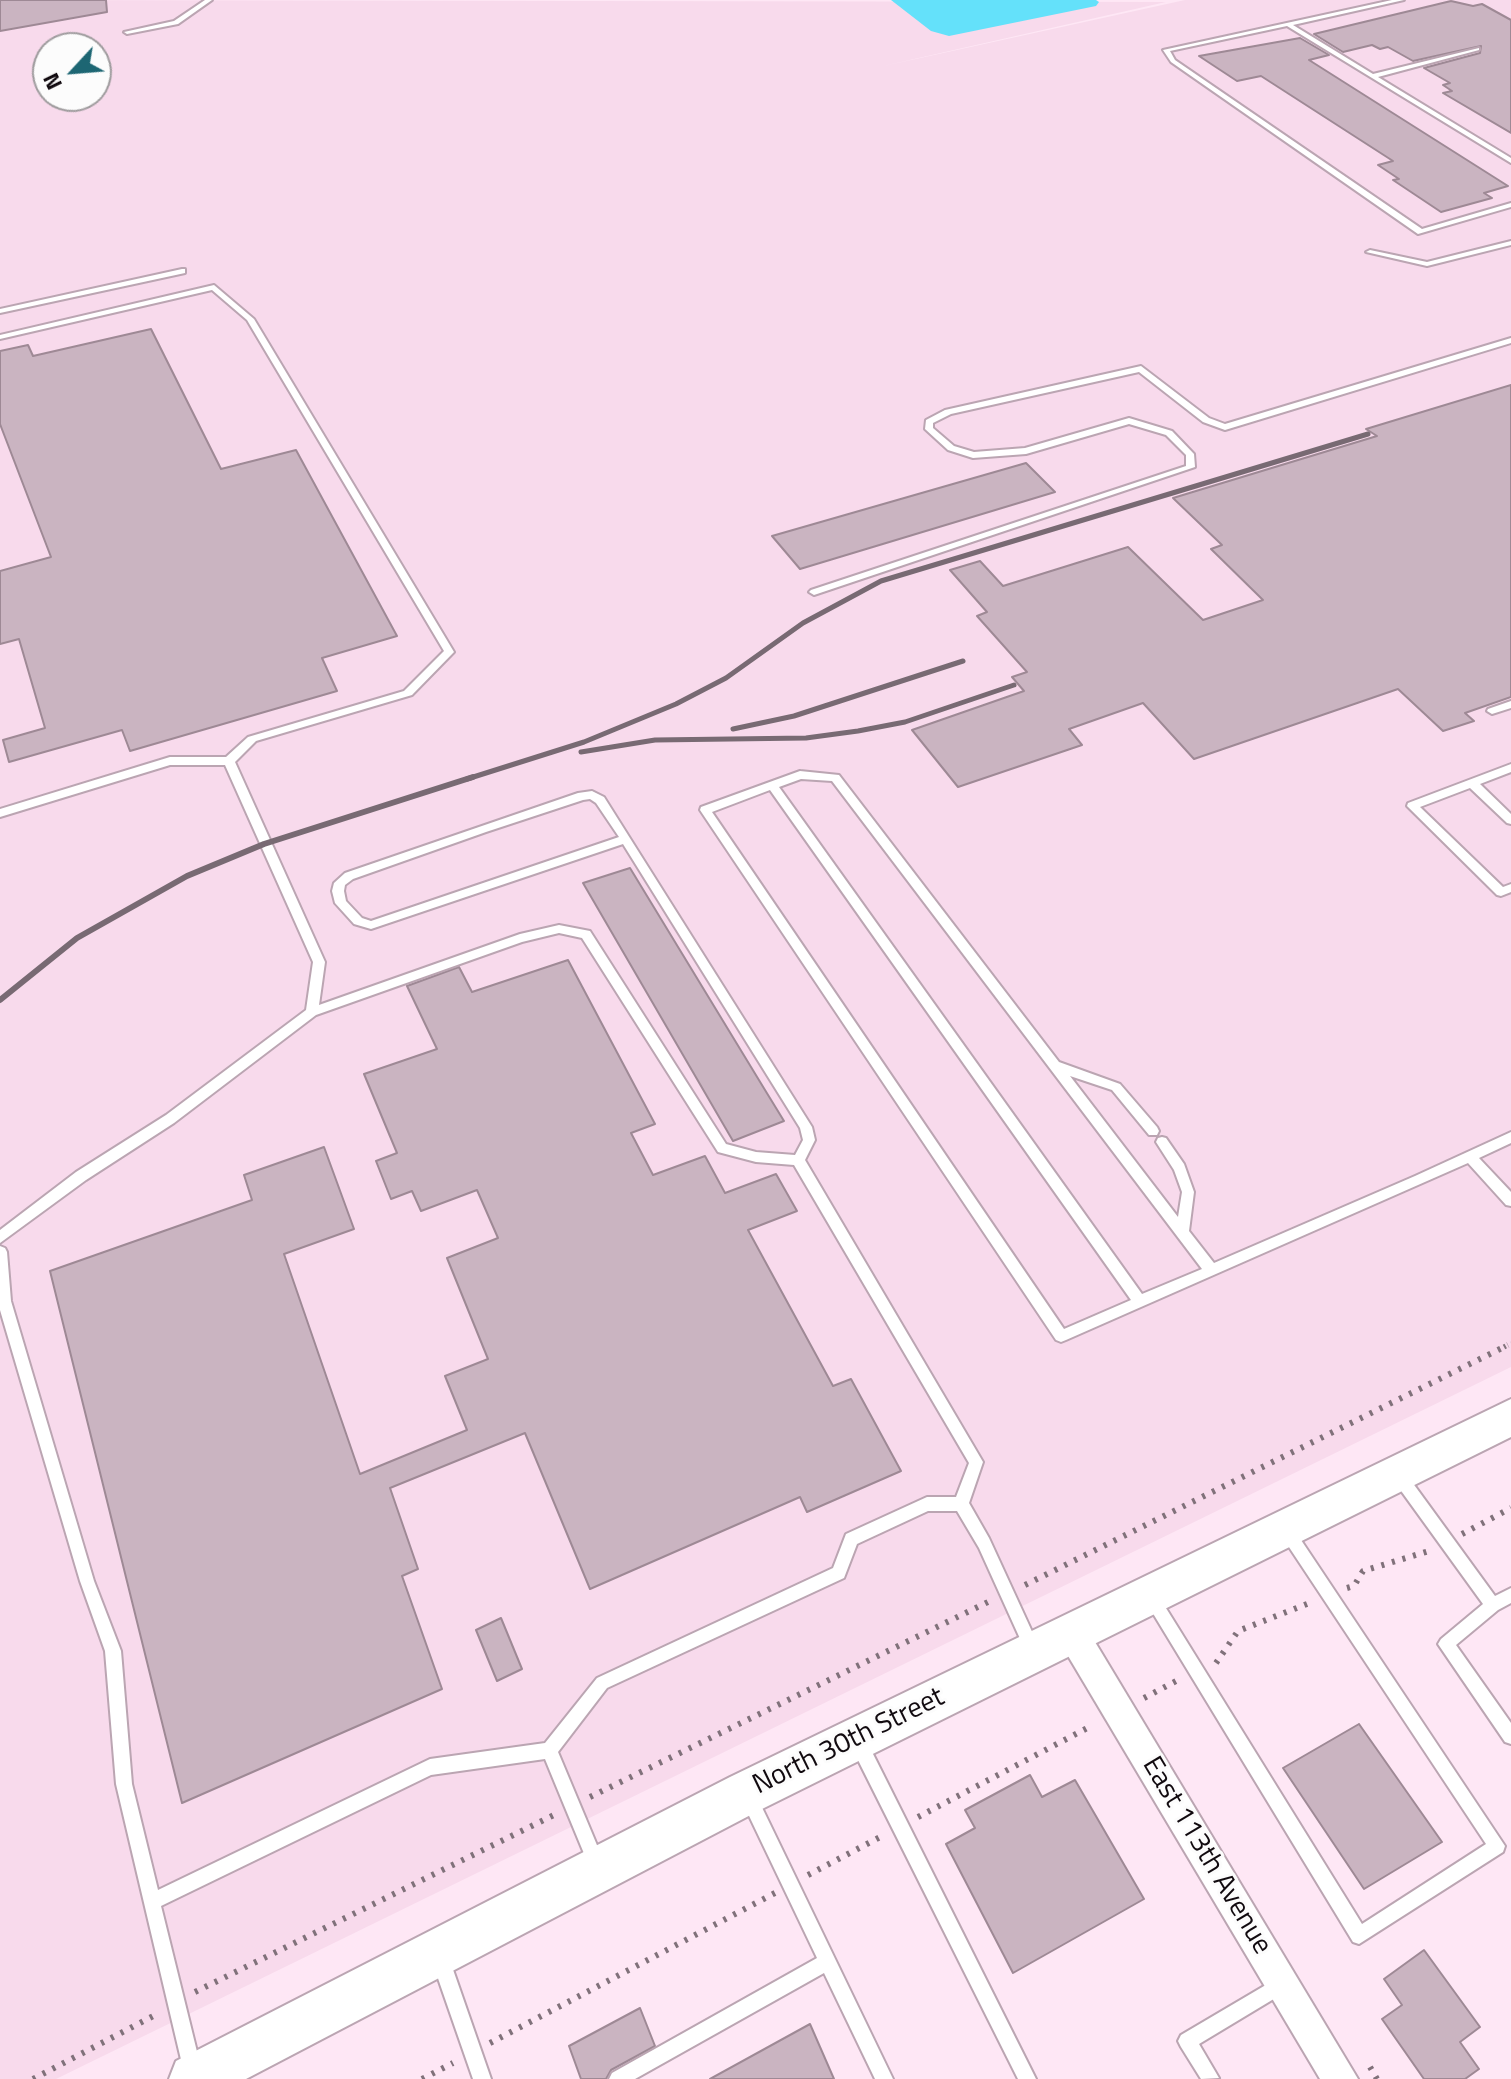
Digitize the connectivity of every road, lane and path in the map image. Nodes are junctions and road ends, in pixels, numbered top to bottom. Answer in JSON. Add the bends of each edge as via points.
{"nodes":[{"id":1,"x":209,"y":0,"type":"edge"},
{"id":2,"x":1401,"y":0,"type":"edge"},
{"id":3,"x":1290,"y":26,"type":"junction"},
{"id":4,"x":127,"y":32,"type":"dead end"},
{"id":5,"x":1477,"y":49,"type":"dead end"},
{"id":6,"x":1372,"y":76,"type":"junction"},
{"id":7,"x":1511,"y":161,"type":"edge"},
{"id":8,"x":1511,"y":205,"type":"edge"},
{"id":9,"x":1511,"y":243,"type":"edge"},
{"id":10,"x":1370,"y":252,"type":"dead end"},
{"id":11,"x":182,"y":271,"type":"dead end"},
{"id":12,"x":0,"y":311,"type":"edge"},
{"id":13,"x":0,"y":337,"type":"edge"},
{"id":14,"x":1511,"y":340,"type":"edge"},
{"id":15,"x":814,"y":592,"type":"dead end"},
{"id":16,"x":1511,"y":704,"type":"edge"},
{"id":17,"x":1492,"y":711,"type":"dead end"},
{"id":18,"x":229,"y":761,"type":"junction"},
{"id":19,"x":1511,"y":768,"type":"edge"},
{"id":20,"x":1472,"y":783,"type":"junction"},
{"id":21,"x":773,"y":786,"type":"junction"},
{"id":22,"x":2,"y":809,"type":"edge"},
{"id":23,"x":1511,"y":820,"type":"edge"},
{"id":24,"x":626,"y":839,"type":"junction"},
{"id":25,"x":1511,"y":888,"type":"edge"},
{"id":26,"x":312,"y":1012,"type":"junction"},
{"id":27,"x":1055,"y":1066,"type":"junction"},
{"id":28,"x":1153,"y":1131,"type":"dead end"},
{"id":29,"x":1511,"y":1137,"type":"edge"},
{"id":30,"x":1162,"y":1142,"type":"dead end"},
{"id":31,"x":1469,"y":1156,"type":"junction"},
{"id":32,"x":798,"y":1160,"type":"junction"},
{"id":33,"x":1511,"y":1201,"type":"edge"},
{"id":34,"x":1182,"y":1233,"type":"junction"},
{"id":35,"x":0,"y":1237,"type":"edge"},
{"id":36,"x":0,"y":1252,"type":"edge"},
{"id":37,"x":1212,"y":1271,"type":"junction"},
{"id":38,"x":1140,"y":1302,"type":"junction"},
{"id":39,"x":1511,"y":1343,"type":"edge"},
{"id":40,"x":1511,"y":1417,"type":"edge"},
{"id":41,"x":1397,"y":1474,"type":"junction"},
{"id":42,"x":961,"y":1504,"type":"junction"},
{"id":43,"x":1285,"y":1529,"type":"junction"},
{"id":44,"x":1007,"y":1593,"type":"junction"},
{"id":45,"x":1150,"y":1594,"type":"junction"},
{"id":46,"x":1511,"y":1595,"type":"edge"},
{"id":47,"x":1493,"y":1605,"type":"junction"},
{"id":48,"x":1053,"y":1642,"type":"junction"},
{"id":49,"x":1511,"y":1736,"type":"edge"},
{"id":50,"x":856,"y":1739,"type":"junction"},
{"id":51,"x":549,"y":1750,"type":"junction"},
{"id":52,"x":746,"y":1793,"type":"junction"},
{"id":53,"x":572,"y":1806,"type":"junction"},
{"id":54,"x":599,"y":1870,"type":"junction"},
{"id":55,"x":153,"y":1901,"type":"junction"},
{"id":56,"x":438,"y":1953,"type":"junction"},
{"id":57,"x":828,"y":1961,"type":"junction"},
{"id":58,"x":1283,"y":1984,"type":"junction"},
{"id":59,"x":177,"y":2002,"type":"junction"},
{"id":60,"x":33,"y":2079,"type":"edge"},
{"id":61,"x":194,"y":2079,"type":"edge"},
{"id":62,"x":482,"y":2079,"type":"edge"},
{"id":63,"x":618,"y":2079,"type":"edge"},
{"id":64,"x":884,"y":2079,"type":"edge"},
{"id":65,"x":1027,"y":2079,"type":"edge"},
{"id":66,"x":1210,"y":2079,"type":"edge"},
{"id":67,"x":1340,"y":2079,"type":"edge"}],
"edges":[{"from":1,"to":4,"type":"lane","via":[[176,23]]},
{"from":2,"to":3,"type":"lane"},
{"from":3,"to":6,"type":"lane"},
{"from":3,"to":8,"type":"lane","via":[[1263,27],[1166,50],[1173,61],[1421,232]]},
{"from":5,"to":6,"type":"lane"},
{"from":6,"to":7,"type":"lane"},
{"from":9,"to":10,"type":"lane","via":[[1427,264]]},
{"from":11,"to":12,"type":"lane"},
{"from":13,"to":18,"type":"lane","via":[[214,287],[250,319],[449,652],[408,693],[252,739]]},
{"from":14,"to":15,"type":"lane","via":[[1225,427],[1206,420],[1141,369],[948,412],[929,422],[929,429],[951,448],[973,455],[1026,451],[1129,421],[1169,433],[1190,454],[1191,467]]},
{"from":16,"to":17,"type":"lane"},
{"from":18,"to":22,"type":"lane","via":[[170,761]]},
{"from":18,"to":26,"type":"lane","via":[[319,962]]},
{"from":19,"to":20,"type":"lane"},
{"from":20,"to":23,"type":"lane"},
{"from":20,"to":25,"type":"lane","via":[[1412,806],[1501,892]]},
{"from":21,"to":27,"type":"lane","via":[[800,775],[835,778]]},
{"from":21,"to":38,"type":"lane"},
{"from":21,"to":38,"type":"lane","via":[[705,810],[1061,1336]]},
{"from":24,"to":24,"type":"lane","via":[[600,800],[582,796],[349,876],[338,891],[341,903],[358,921],[371,925]]},
{"from":24,"to":32,"type":"lane","via":[[806,1127],[809,1140]]},
{"from":26,"to":32,"type":"lane","via":[[520,938],[559,929],[586,934],[722,1148]]},
{"from":26,"to":35,"type":"lane"},
{"from":27,"to":28,"type":"lane","via":[[1116,1087]]},
{"from":27,"to":34,"type":"lane"},
{"from":29,"to":31,"type":"lane"},
{"from":30,"to":34,"type":"lane","via":[[1188,1192]]},
{"from":31,"to":33,"type":"lane"},
{"from":31,"to":37,"type":"lane"},
{"from":32,"to":42,"type":"lane","via":[[976,1462]]},
{"from":34,"to":37,"type":"lane"},
{"from":36,"to":55,"type":"lane","via":[[4,1301],[87,1581],[113,1651],[124,1784]]},
{"from":37,"to":38,"type":"lane"},
{"from":39,"to":44,"type":"path"},
{"from":40,"to":41,"type":"main road","name":"North 30th Street"},
{"from":41,"to":43,"type":"main road","name":"North 30th Street"},
{"from":41,"to":47,"type":"lane"},
{"from":42,"to":44,"type":"lane"},
{"from":42,"to":51,"type":"lane","via":[[927,1504],[851,1539],[839,1573],[602,1683]]},
{"from":43,"to":45,"type":"main road","name":"North 30th Street"},
{"from":43,"to":45,"type":"lane","via":[[1497,1846],[1359,1936]]},
{"from":44,"to":48,"type":"lane"},
{"from":44,"to":53,"type":"path"},
{"from":45,"to":48,"type":"main road","name":"North 30th Street"},
{"from":46,"to":47,"type":"lane"},
{"from":47,"to":49,"type":"lane","via":[[1446,1644]]},
{"from":48,"to":50,"type":"main road","name":"North 30th Street"},
{"from":48,"to":58,"type":"street","name":"East 113th Avenue"},
{"from":50,"to":52,"type":"main road","name":"North 30th Street"},
{"from":50,"to":65,"type":"lane"},
{"from":51,"to":53,"type":"lane"},
{"from":51,"to":55,"type":"lane","via":[[430,1767]]},
{"from":52,"to":54,"type":"main road","name":"North 30th Street"},
{"from":52,"to":57,"type":"lane"},
{"from":53,"to":54,"type":"lane"},
{"from":53,"to":59,"type":"path"},
{"from":54,"to":56,"type":"main road","name":"North 30th Street"},
{"from":55,"to":59,"type":"lane"},
{"from":56,"to":61,"type":"main road","name":"North 30th Street"},
{"from":56,"to":62,"type":"lane"},
{"from":57,"to":63,"type":"lane"},
{"from":57,"to":64,"type":"lane"},
{"from":58,"to":66,"type":"lane","via":[[1187,2041]]},
{"from":58,"to":67,"type":"street","name":"East 113th Avenue"},
{"from":59,"to":60,"type":"path"},
{"from":59,"to":61,"type":"lane"}]}
